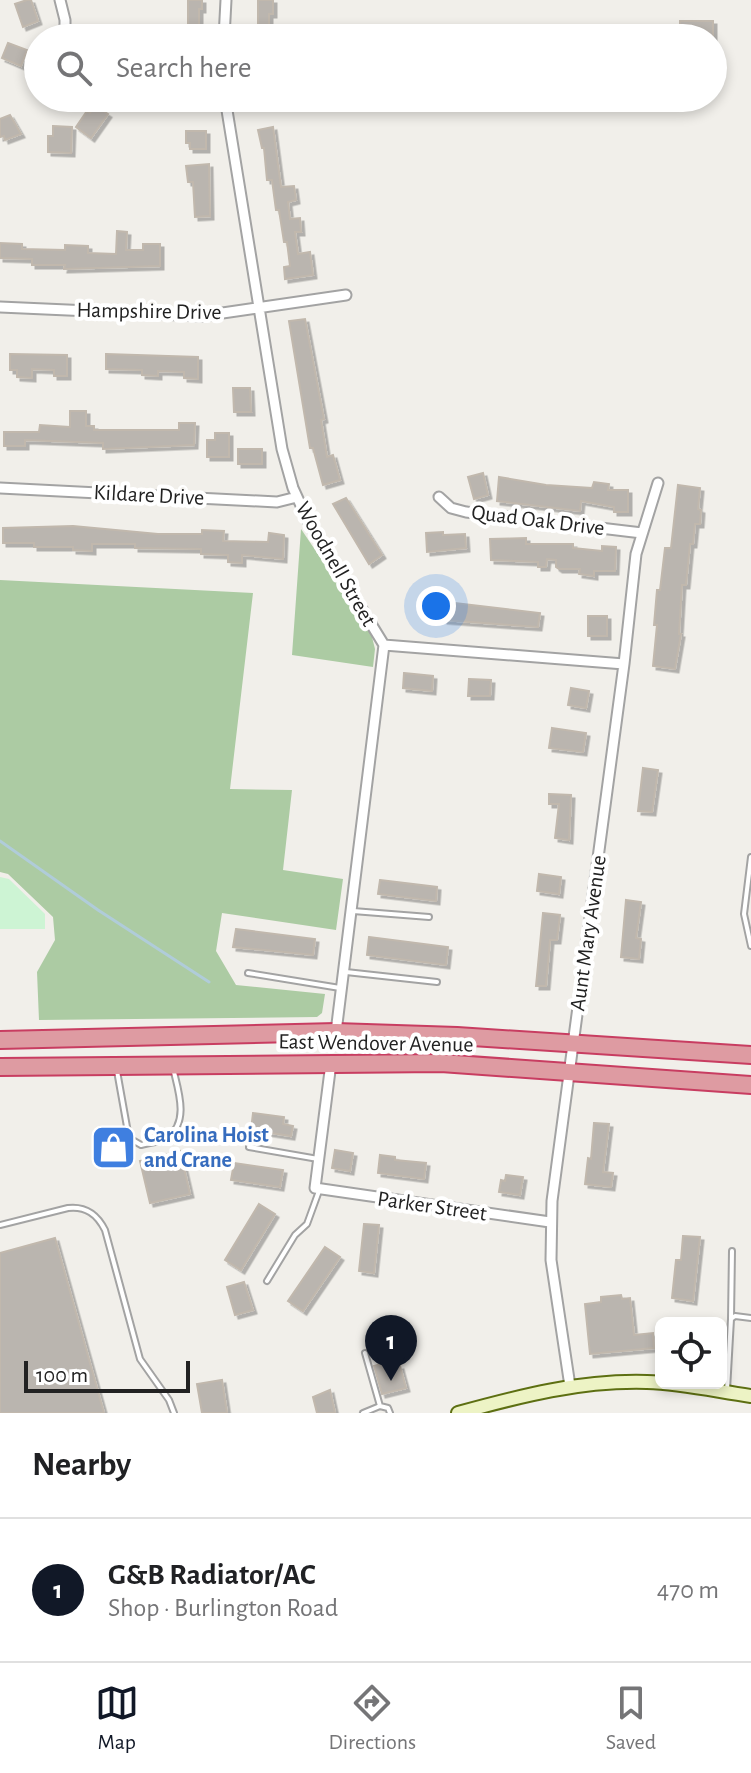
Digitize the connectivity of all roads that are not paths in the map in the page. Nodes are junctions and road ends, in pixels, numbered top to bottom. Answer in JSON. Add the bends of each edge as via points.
{"nodes":[{"id":1,"x":60,"y":0,"type":"edge"},
{"id":2,"x":226,"y":0,"type":"edge"},
{"id":3,"x":65,"y":24,"type":"edge"},
{"id":4,"x":225,"y":24,"type":"edge"},
{"id":5,"x":227,"y":112,"type":"edge"},
{"id":6,"x":346,"y":295,"type":"dead end"},
{"id":7,"x":0,"y":307,"type":"edge"},
{"id":8,"x":259,"y":309,"type":"junction"},
{"id":9,"x":658,"y":483,"type":"dead end"},
{"id":10,"x":0,"y":488,"type":"edge"},
{"id":11,"x":297,"y":497,"type":"junction"},
{"id":12,"x":439,"y":497,"type":"dead end"},
{"id":13,"x":642,"y":533,"type":"junction"},
{"id":14,"x":384,"y":645,"type":"junction"},
{"id":15,"x":624,"y":664,"type":"junction"},
{"id":16,"x":751,"y":857,"type":"edge"},
{"id":17,"x":351,"y":911,"type":"junction"},
{"id":18,"x":429,"y":917,"type":"dead end"},
{"id":19,"x":751,"y":946,"type":"edge"},
{"id":20,"x":343,"y":972,"type":"junction"},
{"id":21,"x":248,"y":973,"type":"dead end"},
{"id":22,"x":437,"y":982,"type":"dead end"},
{"id":23,"x":341,"y":988,"type":"junction"},
{"id":24,"x":336,"y":1032,"type":"junction"},
{"id":25,"x":0,"y":1040,"type":"edge"},
{"id":26,"x":574,"y":1043,"type":"junction"},
{"id":27,"x":751,"y":1055,"type":"edge"},
{"id":28,"x":331,"y":1063,"type":"junction"},
{"id":29,"x":172,"y":1064,"type":"junction"},
{"id":30,"x":116,"y":1065,"type":"junction"},
{"id":31,"x":0,"y":1067,"type":"edge"},
{"id":32,"x":570,"y":1072,"type":"junction"},
{"id":33,"x":751,"y":1085,"type":"edge"},
{"id":34,"x":249,"y":1147,"type":"dead end"},
{"id":35,"x":318,"y":1159,"type":"junction"},
{"id":36,"x":317,"y":1189,"type":"junction"},
{"id":37,"x":550,"y":1222,"type":"junction"},
{"id":38,"x":0,"y":1225,"type":"edge"},
{"id":39,"x":732,"y":1251,"type":"dead end"},
{"id":40,"x":267,"y":1281,"type":"dead end"},
{"id":41,"x":751,"y":1318,"type":"edge"},
{"id":42,"x":731,"y":1319,"type":"junction"},
{"id":43,"x":365,"y":1353,"type":"dead end"},
{"id":44,"x":570,"y":1386,"type":"junction"},
{"id":45,"x":727,"y":1392,"type":"junction"},
{"id":46,"x":751,"y":1396,"type":"edge"},
{"id":47,"x":380,"y":1406,"type":"junction"},
{"id":48,"x":174,"y":1413,"type":"edge"},
{"id":49,"x":363,"y":1413,"type":"edge"},
{"id":50,"x":390,"y":1413,"type":"edge"},
{"id":51,"x":458,"y":1413,"type":"edge"}],
"edges":[{"from":1,"to":3,"type":"street"},
{"from":2,"to":4,"type":"street"},
{"from":5,"to":8,"type":"street","name":"Woodnell Street"},
{"from":6,"to":8,"type":"street","name":"Hampshire Drive"},
{"from":7,"to":8,"type":"street","name":"Hampshire Drive","via":[[202,316]]},
{"from":8,"to":11,"type":"street","name":"Woodnell Street","via":[[282,449]]},
{"from":9,"to":13,"type":"street","name":"Aunt Mary Avenue"},
{"from":10,"to":11,"type":"street","name":"Kildare Drive","via":[[277,502]]},
{"from":11,"to":14,"type":"street","name":"Woodnell Street"},
{"from":12,"to":13,"type":"street","name":"Quad Oak Drive","via":[[466,512]]},
{"from":13,"to":15,"type":"street","name":"Aunt Mary Avenue","via":[[632,576]]},
{"from":14,"to":15,"type":"street"},
{"from":14,"to":17,"type":"street","name":"Woodnell Street"},
{"from":15,"to":26,"type":"street","name":"Aunt Mary Avenue"},
{"from":16,"to":19,"type":"lane","via":[[744,914]]},
{"from":17,"to":18,"type":"lane"},
{"from":17,"to":20,"type":"street","name":"Woodnell Street"},
{"from":20,"to":22,"type":"lane"},
{"from":20,"to":23,"type":"street","name":"Woodnell Street"},
{"from":21,"to":23,"type":"lane"},
{"from":23,"to":24,"type":"street","name":"Woodnell Street"},
{"from":24,"to":25,"type":"highway","name":"East Wendover Avenue"},
{"from":24,"to":26,"type":"highway","name":"East Wendover Avenue"},
{"from":26,"to":27,"type":"highway","name":"East Wendover Avenue"},
{"from":26,"to":32,"type":"street","name":"Aunt Mary Avenue"},
{"from":28,"to":29,"type":"highway","name":"East Wendover Avenue"},
{"from":28,"to":32,"type":"highway","name":"East Wendover Avenue","via":[[441,1063]]},
{"from":28,"to":35,"type":"street"},
{"from":29,"to":30,"type":"highway","name":"East Wendover Avenue"},
{"from":29,"to":30,"type":"lane","via":[[181,1100],[176,1128],[166,1139],[141,1145],[129,1138]]},
{"from":30,"to":31,"type":"highway","name":"East Wendover Avenue"},
{"from":32,"to":33,"type":"highway","name":"East Wendover Avenue"},
{"from":32,"to":37,"type":"street","name":"Aunt Mary Avenue"},
{"from":34,"to":35,"type":"lane"},
{"from":35,"to":36,"type":"street"},
{"from":36,"to":37,"type":"street","name":"Parker Street"},
{"from":36,"to":40,"type":"lane","via":[[307,1224]]},
{"from":37,"to":44,"type":"street","name":"Aunt Mary Avenue"},
{"from":38,"to":48,"type":"lane","via":[[78,1206],[94,1214],[105,1230],[140,1359]]},
{"from":39,"to":42,"type":"lane"},
{"from":41,"to":42,"type":"lane"},
{"from":42,"to":45,"type":"lane"},
{"from":43,"to":47,"type":"lane"},
{"from":44,"to":45,"type":"main road","via":[[648,1382]]},
{"from":44,"to":51,"type":"main road","via":[[510,1405]]},
{"from":45,"to":46,"type":"main road"},
{"from":47,"to":49,"type":"lane"},
{"from":47,"to":50,"type":"lane"}]}
